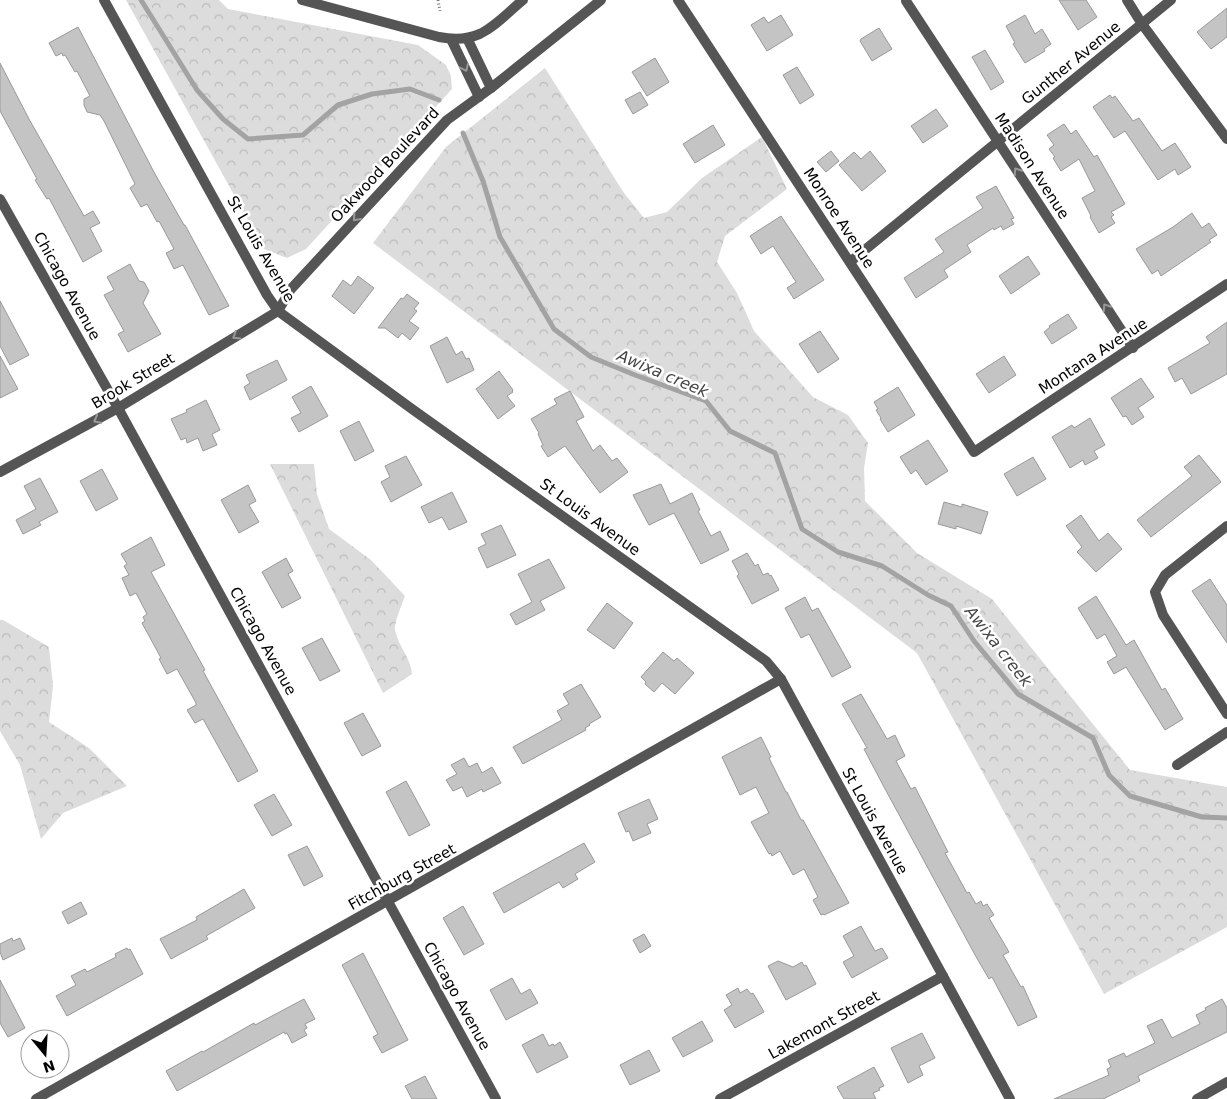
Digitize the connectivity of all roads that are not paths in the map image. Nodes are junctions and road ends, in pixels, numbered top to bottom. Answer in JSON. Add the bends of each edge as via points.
{"nodes":[{"id":1,"x":104,"y":0,"type":"edge"},
{"id":2,"x":302,"y":0,"type":"edge"},
{"id":3,"x":523,"y":0,"type":"edge"},
{"id":4,"x":601,"y":0,"type":"edge"},
{"id":5,"x":678,"y":0,"type":"edge"},
{"id":6,"x":1127,"y":0,"type":"edge"},
{"id":7,"x":1171,"y":0,"type":"edge"},
{"id":8,"x":906,"y":1,"type":"edge"},
{"id":9,"x":1142,"y":24,"type":"junction"},
{"id":10,"x":467,"y":38,"type":"junction"},
{"id":11,"x":450,"y":39,"type":"junction"},
{"id":12,"x":491,"y":88,"type":"junction"},
{"id":13,"x":479,"y":97,"type":"junction"},
{"id":14,"x":1227,"y":139,"type":"edge"},
{"id":15,"x":998,"y":142,"type":"junction"},
{"id":16,"x":0,"y":199,"type":"edge"},
{"id":17,"x":850,"y":262,"type":"junction"},
{"id":18,"x":1227,"y":284,"type":"edge"},
{"id":19,"x":278,"y":311,"type":"junction"},
{"id":20,"x":1133,"y":348,"type":"junction"},
{"id":21,"x":118,"y":408,"type":"junction"},
{"id":22,"x":974,"y":452,"type":"joint"},
{"id":23,"x":0,"y":472,"type":"edge"},
{"id":24,"x":1227,"y":526,"type":"edge"},
{"id":25,"x":781,"y":679,"type":"junction"},
{"id":26,"x":1227,"y":714,"type":"edge"},
{"id":27,"x":1227,"y":732,"type":"edge"},
{"id":28,"x":1178,"y":764,"type":"dead end"},
{"id":29,"x":388,"y":902,"type":"junction"},
{"id":30,"x":943,"y":976,"type":"junction"},
{"id":31,"x":1227,"y":1082,"type":"edge"},
{"id":32,"x":36,"y":1099,"type":"edge"},
{"id":33,"x":496,"y":1099,"type":"edge"},
{"id":34,"x":720,"y":1099,"type":"edge"},
{"id":35,"x":1010,"y":1099,"type":"edge"},
{"id":36,"x":1197,"y":1099,"type":"edge"}],
"edges":[{"from":1,"to":19,"type":"street","name":"St Louis Avenue"},
{"from":2,"to":11,"type":"street"},
{"from":3,"to":10,"type":"street","via":[[484,33]]},
{"from":4,"to":12,"type":"street","name":"Oakwood Boulevard"},
{"from":5,"to":17,"type":"street","name":"Monroe Avenue"},
{"from":6,"to":9,"type":"street"},
{"from":7,"to":9,"type":"street","name":"Gunther Avenue"},
{"from":8,"to":15,"type":"street","name":"Madison Avenue"},
{"from":9,"to":14,"type":"street"},
{"from":9,"to":15,"type":"street","name":"Gunther Avenue"},
{"from":10,"to":11,"type":"street"},
{"from":10,"to":12,"type":"street"},
{"from":11,"to":13,"type":"street","one_way":true},
{"from":12,"to":13,"type":"street","name":"Oakwood Boulevard"},
{"from":13,"to":19,"type":"street","name":"Oakwood Boulevard","one_way":true,"via":[[440,127],[291,289]]},
{"from":15,"to":17,"type":"street","name":"Gunther Avenue"},
{"from":20,"to":15,"type":"street","name":"Madison Avenue","one_way":true},
{"from":16,"to":21,"type":"street","name":"Chicago Avenue"},
{"from":17,"to":22,"type":"street","name":"Monroe Avenue"},
{"from":18,"to":20,"type":"street","name":"Montana Avenue"},
{"from":19,"to":21,"type":"street","name":"Brook Street","one_way":true},
{"from":19,"to":25,"type":"street","name":"St Louis Avenue","via":[[766,661]]},
{"from":20,"to":22,"type":"street","name":"Montana Avenue"},
{"from":21,"to":23,"type":"street","name":"Brook Street","one_way":true},
{"from":21,"to":29,"type":"street","name":"Chicago Avenue"},
{"from":24,"to":26,"type":"street","via":[[1165,575],[1154,592],[1163,615]]},
{"from":25,"to":29,"type":"street","name":"Fitchburg Street"},
{"from":25,"to":30,"type":"street","name":"St Louis Avenue"},
{"from":27,"to":28,"type":"street"},
{"from":29,"to":32,"type":"street","name":"Fitchburg Street"},
{"from":29,"to":33,"type":"street","name":"Chicago Avenue"},
{"from":30,"to":34,"type":"street","name":"Lakemont Street"},
{"from":30,"to":35,"type":"street","name":"St Louis Avenue"},
{"from":31,"to":36,"type":"street"}]}
